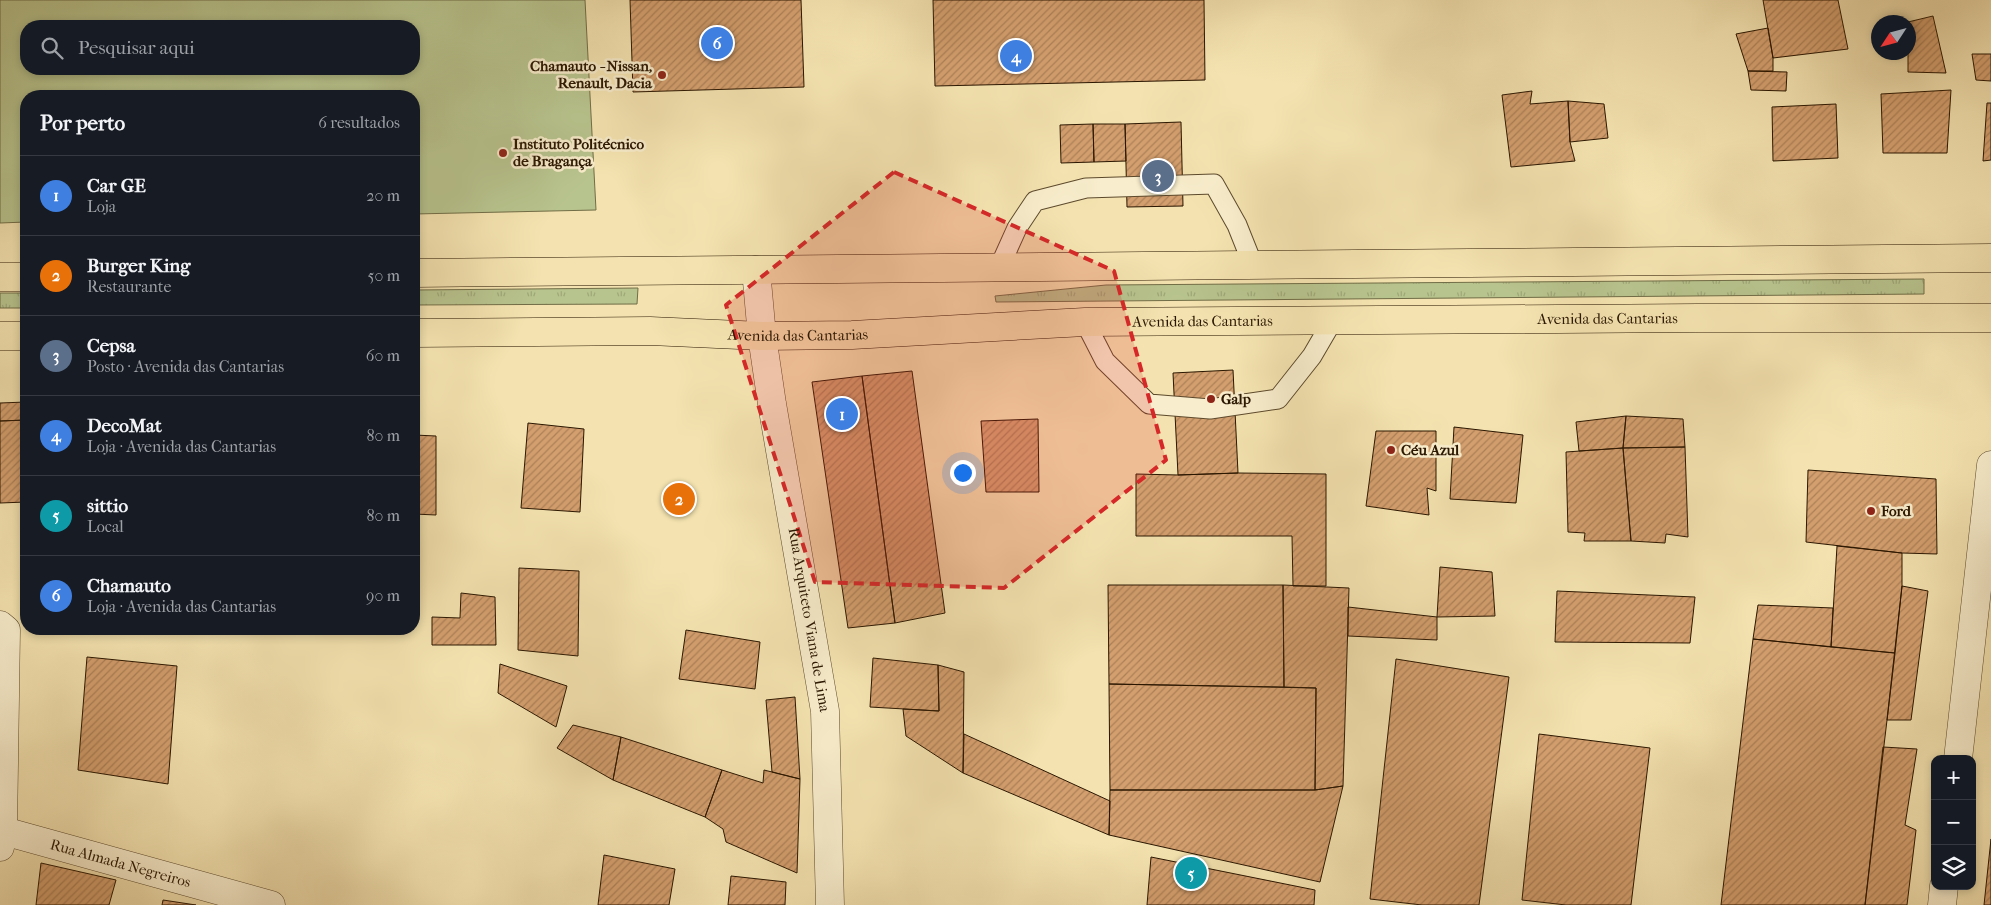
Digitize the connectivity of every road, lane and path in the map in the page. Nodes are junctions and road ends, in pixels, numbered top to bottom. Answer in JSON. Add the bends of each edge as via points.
{"nodes":[{"id":1,"x":1991,"y":258,"type":"edge"},
{"id":2,"x":1254,"y":265,"type":"junction"},
{"id":3,"x":1000,"y":268,"type":"junction"},
{"id":4,"x":756,"y":270,"type":"junction"},
{"id":5,"x":420,"y":274,"type":"edge"},
{"id":6,"x":20,"y":277,"type":"edge"},
{"id":7,"x":0,"y":278,"type":"edge"},
{"id":8,"x":1991,"y":318,"type":"edge"},
{"id":9,"x":1333,"y":320,"type":"junction"},
{"id":10,"x":1085,"y":322,"type":"junction"},
{"id":11,"x":420,"y":333,"type":"edge"},
{"id":12,"x":0,"y":336,"type":"edge"},
{"id":13,"x":20,"y":336,"type":"edge"},
{"id":14,"x":762,"y":336,"type":"junction"},
{"id":15,"x":1991,"y":465,"type":"edge"},
{"id":16,"x":0,"y":625,"type":"edge"},
{"id":17,"x":1958,"y":755,"type":"edge"},
{"id":18,"x":1,"y":836,"type":"edge"},
{"id":19,"x":1944,"y":890,"type":"edge"},
{"id":20,"x":271,"y":905,"type":"edge"},
{"id":21,"x":830,"y":905,"type":"edge"},
{"id":22,"x":1942,"y":905,"type":"edge"}],
"edges":[{"from":1,"to":2,"type":"main road"},
{"from":2,"to":3,"type":"main road"},
{"from":2,"to":3,"type":"lane","via":[[1214,184],[1086,188],[1035,201],[1017,228]]},
{"from":3,"to":4,"type":"main road"},
{"from":4,"to":5,"type":"main road"},
{"from":4,"to":14,"type":"street","name":"Rua Arquiteto Viana de Lima"},
{"from":6,"to":7,"type":"main road"},
{"from":8,"to":9,"type":"main road","name":"Avenida das Cantarias"},
{"from":9,"to":10,"type":"main road","name":"Avenida das Cantarias"},
{"from":9,"to":10,"type":"lane","via":[[1312,356],[1278,399],[1210,409],[1149,404],[1105,361]]},
{"from":10,"to":14,"type":"main road","name":"Avenida das Cantarias","via":[[852,335]]},
{"from":11,"to":14,"type":"main road","name":"Avenida das Cantarias","via":[[650,331]]},
{"from":12,"to":13,"type":"main road"},
{"from":14,"to":21,"type":"street","name":"Rua Arquiteto Viana de Lima","via":[[825,711]]},
{"from":15,"to":17,"type":"street"},
{"from":16,"to":18,"type":"street","via":[[6,630]]},
{"from":18,"to":20,"type":"street","name":"Rua Almada Negreiros"},
{"from":19,"to":22,"type":"street"}]}
